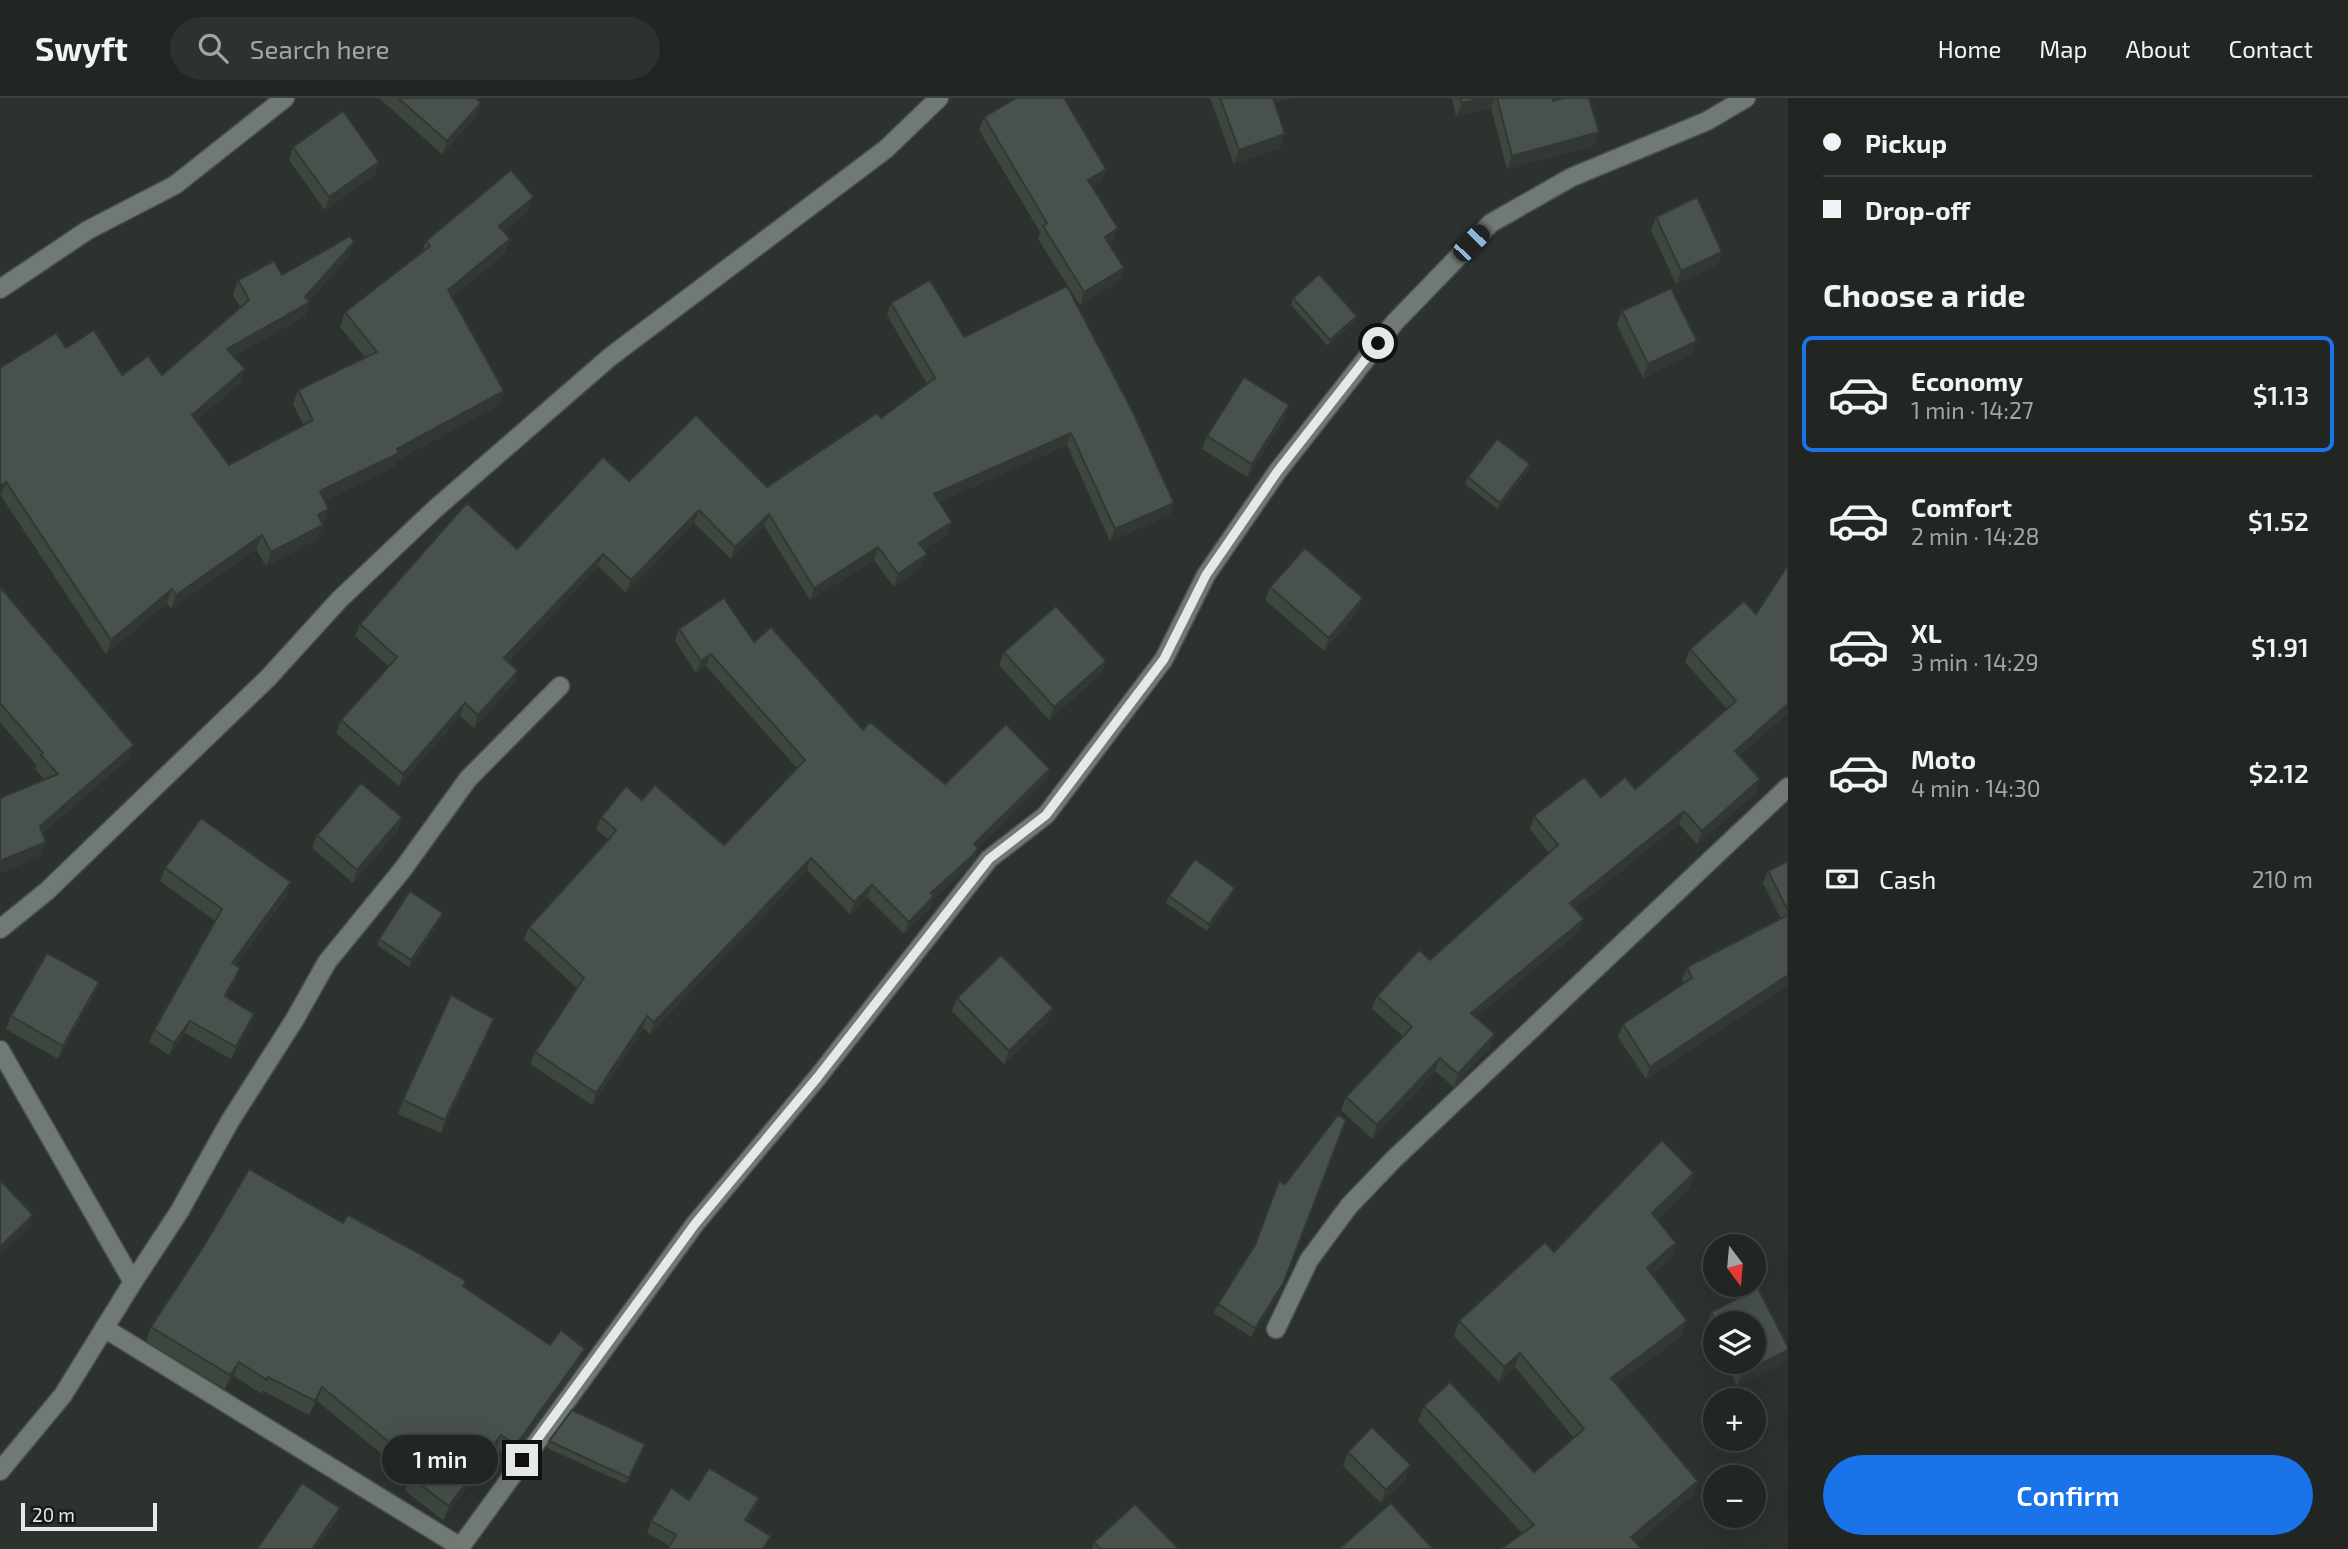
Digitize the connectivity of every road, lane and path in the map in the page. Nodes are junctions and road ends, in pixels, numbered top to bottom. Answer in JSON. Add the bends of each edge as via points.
{"nodes":[{"id":1,"x":285,"y":98,"type":"edge"},
{"id":2,"x":939,"y":98,"type":"edge"},
{"id":3,"x":1746,"y":98,"type":"edge"},
{"id":4,"x":0,"y":289,"type":"edge"},
{"id":5,"x":560,"y":686,"type":"dead end"},
{"id":6,"x":1788,"y":787,"type":"edge"},
{"id":7,"x":0,"y":929,"type":"edge"},
{"id":8,"x":0,"y":1050,"type":"edge"},
{"id":9,"x":133,"y":1282,"type":"junction"},
{"id":10,"x":104,"y":1328,"type":"junction"},
{"id":11,"x":1276,"y":1329,"type":"dead end"},
{"id":12,"x":0,"y":1471,"type":"edge"},
{"id":13,"x":459,"y":1548,"type":"edge"}],
"edges":[{"from":1,"to":4,"type":"street","via":[[175,185],[88,230]]},
{"from":2,"to":7,"type":"street","via":[[886,149],[610,357],[435,509],[339,600],[268,678],[47,891]]},
{"from":3,"to":13,"type":"street","via":[[1707,121],[1572,177],[1491,223],[1395,322],[1277,472],[1206,575],[1164,659],[1055,804],[989,859],[695,1224]]},
{"from":5,"to":9,"type":"street","via":[[468,779],[327,962]]},
{"from":6,"to":11,"type":"street","via":[[1349,1206],[1310,1260]]},
{"from":8,"to":9,"type":"street"},
{"from":9,"to":10,"type":"street"},
{"from":10,"to":12,"type":"street","via":[[63,1395]]},
{"from":10,"to":13,"type":"street"}]}
